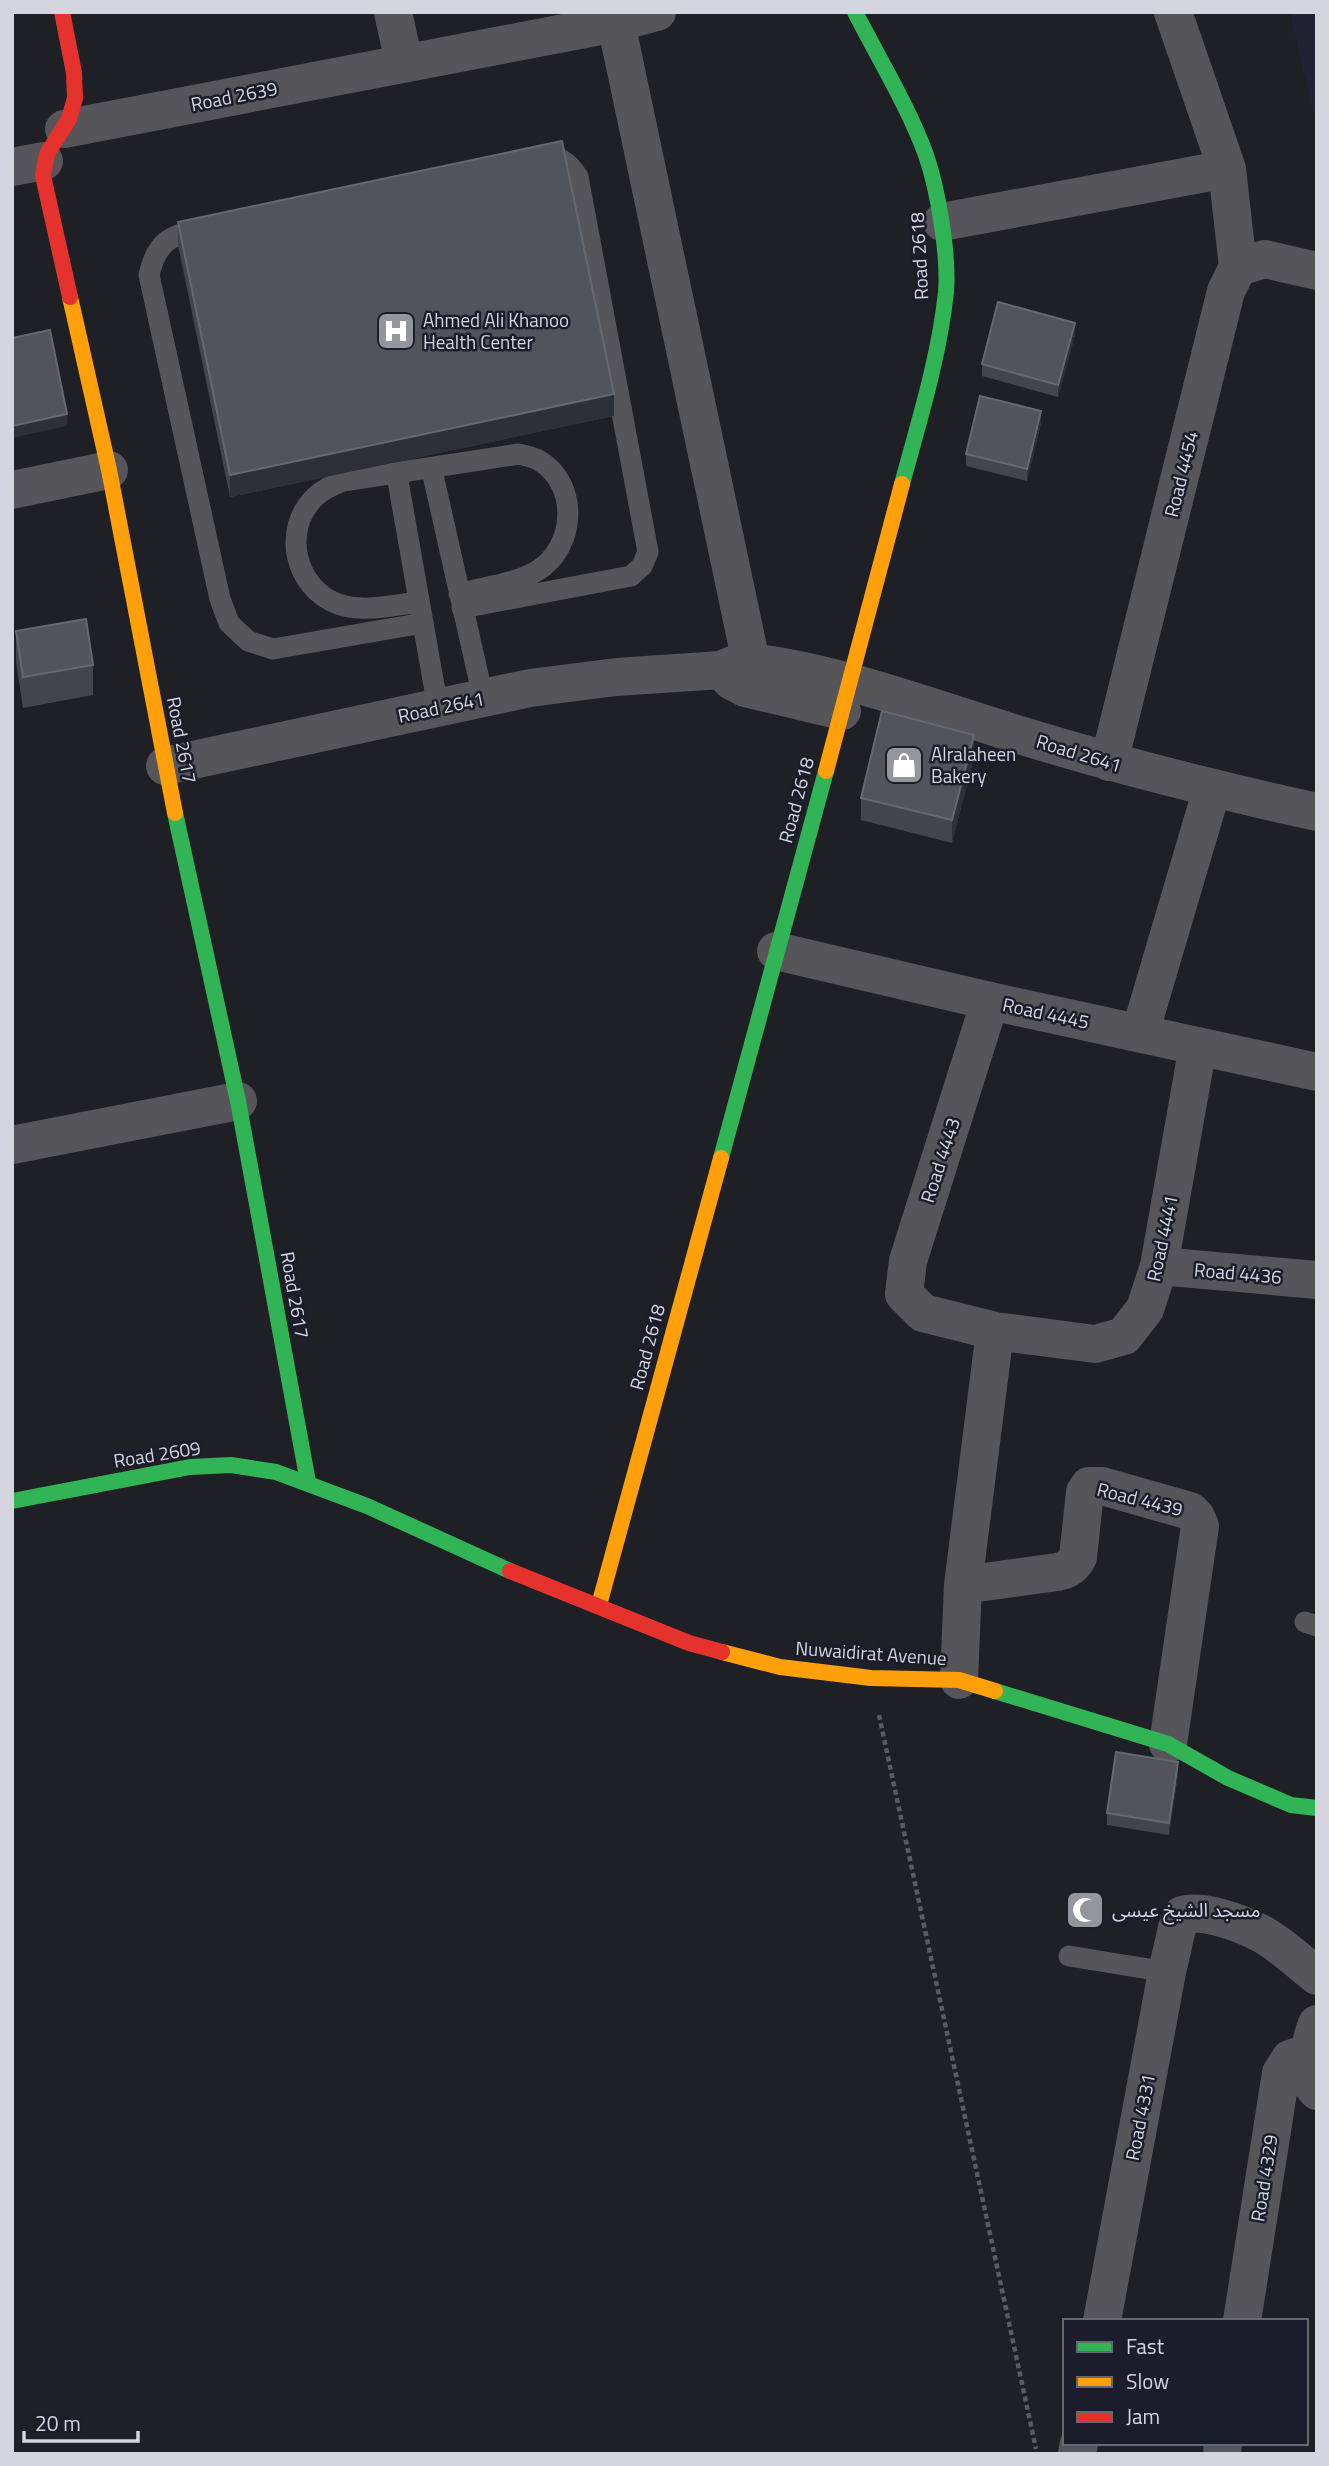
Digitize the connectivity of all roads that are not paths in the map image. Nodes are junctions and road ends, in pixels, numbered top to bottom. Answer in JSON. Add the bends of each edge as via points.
{"nodes":[{"id":1,"x":62,"y":12,"type":"edge"},
{"id":2,"x":393,"y":12,"type":"edge"},
{"id":3,"x":657,"y":12,"type":"edge"},
{"id":4,"x":855,"y":12,"type":"edge"},
{"id":5,"x":1173,"y":12,"type":"edge"},
{"id":6,"x":616,"y":23,"type":"junction"},
{"id":7,"x":404,"y":63,"type":"junction"},
{"id":8,"x":64,"y":129,"type":"junction"},
{"id":9,"x":524,"y":161,"type":"edge"},
{"id":10,"x":28,"y":164,"type":"edge"},
{"id":11,"x":1227,"y":169,"type":"junction"},
{"id":12,"x":942,"y":222,"type":"junction"},
{"id":13,"x":225,"y":224,"type":"edge"},
{"id":14,"x":1238,"y":267,"type":"junction"},
{"id":15,"x":1317,"y":271,"type":"edge"},
{"id":16,"x":109,"y":470,"type":"junction"},
{"id":17,"x":433,"y":475,"type":"dead end"},
{"id":18,"x":398,"y":481,"type":"dead end"},
{"id":19,"x":12,"y":489,"type":"edge"},
{"id":20,"x":460,"y":601,"type":"junction"},
{"id":21,"x":421,"y":612,"type":"junction"},
{"id":22,"x":736,"y":666,"type":"junction"},
{"id":23,"x":483,"y":697,"type":"junction"},
{"id":24,"x":846,"y":697,"type":"junction"},
{"id":25,"x":438,"y":708,"type":"junction"},
{"id":26,"x":1109,"y":762,"type":"junction"},
{"id":27,"x":165,"y":766,"type":"junction"},
{"id":28,"x":1212,"y":789,"type":"junction"},
{"id":29,"x":1317,"y":812,"type":"edge"},
{"id":30,"x":776,"y":951,"type":"junction"},
{"id":31,"x":990,"y":1001,"type":"junction"},
{"id":32,"x":1140,"y":1033,"type":"junction"},
{"id":33,"x":1198,"y":1046,"type":"junction"},
{"id":34,"x":1317,"y":1072,"type":"edge"},
{"id":35,"x":238,"y":1101,"type":"junction"},
{"id":36,"x":12,"y":1145,"type":"edge"},
{"id":37,"x":1159,"y":1266,"type":"junction"},
{"id":38,"x":1317,"y":1280,"type":"edge"},
{"id":39,"x":923,"y":1313,"type":"joint"},
{"id":40,"x":995,"y":1331,"type":"junction"},
{"id":41,"x":308,"y":1482,"type":"junction"},
{"id":42,"x":12,"y":1502,"type":"edge"},
{"id":43,"x":963,"y":1585,"type":"junction"},
{"id":44,"x":598,"y":1605,"type":"junction"},
{"id":45,"x":959,"y":1680,"type":"junction"},
{"id":46,"x":1167,"y":1744,"type":"junction"},
{"id":47,"x":1317,"y":1808,"type":"edge"},
{"id":48,"x":1069,"y":1956,"type":"dead end"},
{"id":49,"x":1167,"y":1972,"type":"junction"},
{"id":50,"x":1317,"y":1976,"type":"edge"},
{"id":51,"x":1313,"y":2036,"type":"edge"},
{"id":52,"x":1317,"y":2091,"type":"edge"},
{"id":53,"x":1102,"y":2319,"type":"edge"},
{"id":54,"x":1242,"y":2319,"type":"edge"}],
"edges":[{"from":1,"to":8,"type":"street","name":"Road 2617","via":[[76,86]]},
{"from":2,"to":7,"type":"street"},
{"from":3,"to":6,"type":"street","name":"Road 2639"},
{"from":4,"to":12,"type":"street","name":"Road 2618","via":[[926,156]]},
{"from":5,"to":11,"type":"street"},
{"from":6,"to":7,"type":"street","name":"Road 2639"},
{"from":6,"to":22,"type":"street"},
{"from":7,"to":8,"type":"street","name":"Road 2639"},
{"from":8,"to":10,"type":"street","name":"Road 2617"},
{"from":9,"to":20,"type":"lane","via":[[556,157],[578,177],[648,552],[631,576]]},
{"from":10,"to":16,"type":"street","name":"Road 2617","via":[[43,176]]},
{"from":11,"to":12,"type":"street"},
{"from":11,"to":14,"type":"street"},
{"from":12,"to":24,"type":"street","name":"Road 2618","via":[[946,289],[936,356]]},
{"from":13,"to":21,"type":"lane","via":[[166,240],[153,256],[149,275],[229,623],[248,641],[273,649]]},
{"from":14,"to":15,"type":"street","via":[[1265,259]]},
{"from":14,"to":26,"type":"street","name":"Road 4454","via":[[1226,291]]},
{"from":16,"to":19,"type":"street"},
{"from":16,"to":27,"type":"street","name":"Road 2617"},
{"from":17,"to":20,"type":"lane"},
{"from":18,"to":21,"type":"lane"},
{"from":20,"to":21,"type":"lane","via":[[538,570],[560,547],[566,532],[567,499],[539,460],[519,454],[343,481],[328,487],[304,510],[296,533],[297,557],[302,573],[324,597],[354,608]]},
{"from":20,"to":23,"type":"lane"},
{"from":21,"to":25,"type":"lane"},
{"from":22,"to":23,"type":"street","name":"Road 2641","via":[[616,677]]},
{"from":22,"to":24,"type":"street","name":"Road 2641","via":[[732,681],[745,688]]},
{"from":23,"to":25,"type":"street","name":"Road 2641"},
{"from":24,"to":26,"type":"street","name":"Road 2641"},
{"from":24,"to":30,"type":"street","name":"Road 2618"},
{"from":25,"to":27,"type":"street","name":"Road 2641"},
{"from":26,"to":28,"type":"street","name":"Road 2641"},
{"from":27,"to":35,"type":"street","name":"Road 2617"},
{"from":28,"to":29,"type":"street","name":"Road 2641"},
{"from":28,"to":32,"type":"street"},
{"from":30,"to":31,"type":"street","name":"Road 4445"},
{"from":30,"to":44,"type":"street","name":"Road 2618"},
{"from":31,"to":32,"type":"street","name":"Road 4445"},
{"from":31,"to":39,"type":"street","name":"Road 4443","via":[[908,1261],[904,1294]]},
{"from":32,"to":33,"type":"street","name":"Road 4445"},
{"from":33,"to":34,"type":"street","name":"Road 4445"},
{"from":33,"to":37,"type":"street","name":"Road 4441"},
{"from":35,"to":36,"type":"street"},
{"from":35,"to":41,"type":"street","name":"Road 2617"},
{"from":37,"to":38,"type":"street","name":"Road 4436"},
{"from":37,"to":40,"type":"street","name":"Road 4441","via":[[1145,1308],[1124,1336],[1095,1344]]},
{"from":39,"to":40,"type":"street","name":"Road 4441"},
{"from":40,"to":43,"type":"street"},
{"from":41,"to":42,"type":"street","name":"Road 2609","via":[[231,1465],[190,1467]]},
{"from":41,"to":44,"type":"street","name":"Nuwaidirat Avenue","via":[[525,1578]]},
{"from":43,"to":45,"type":"street"},
{"from":43,"to":46,"type":"street","name":"Road 4439","via":[[1057,1572],[1074,1565],[1089,1486],[1189,1511],[1199,1526]]},
{"from":44,"to":45,"type":"street","name":"Nuwaidirat Avenue","via":[[689,1643],[780,1668],[871,1678]]},
{"from":45,"to":46,"type":"street","name":"Nuwaidirat Avenue"},
{"from":46,"to":47,"type":"street","name":"Nuwaidirat Avenue","via":[[1290,1805]]},
{"from":48,"to":49,"type":"lane"},
{"from":49,"to":50,"type":"street","name":"Road 4331","via":[[1182,1915],[1192,1913],[1262,1934]]},
{"from":49,"to":53,"type":"street","name":"Road 4331"},
{"from":51,"to":52,"type":"street","via":[[1310,2081]]},
{"from":51,"to":54,"type":"street","name":"Road 4329","via":[[1280,2073]]}]}
